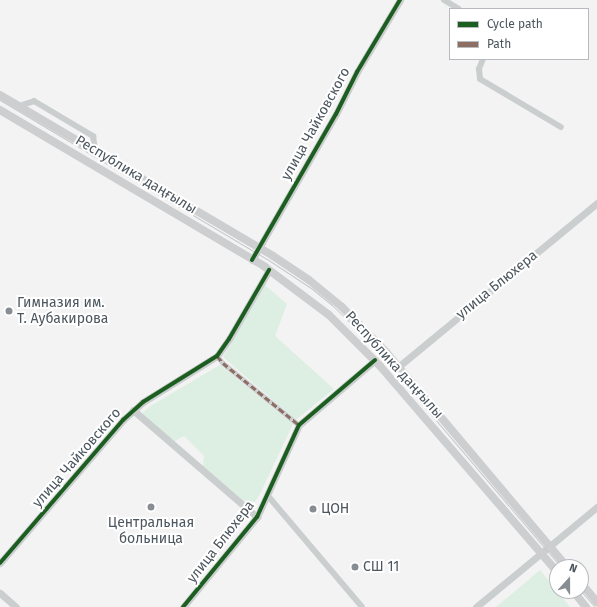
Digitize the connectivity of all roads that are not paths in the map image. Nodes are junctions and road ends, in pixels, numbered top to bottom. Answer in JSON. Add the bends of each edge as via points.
{"nodes":[{"id":1,"x":400,"y":0,"type":"edge"},
{"id":2,"x":444,"y":0,"type":"edge"},
{"id":3,"x":458,"y":8,"type":"edge"},
{"id":4,"x":483,"y":60,"type":"edge"},
{"id":5,"x":0,"y":95,"type":"edge"},
{"id":6,"x":19,"y":106,"type":"junction"},
{"id":7,"x":0,"y":110,"type":"edge"},
{"id":8,"x":561,"y":127,"type":"dead end"},
{"id":9,"x":95,"y":151,"type":"junction"},
{"id":10,"x":597,"y":203,"type":"edge"},
{"id":11,"x":259,"y":248,"type":"junction"},
{"id":12,"x":252,"y":260,"type":"junction"},
{"id":13,"x":269,"y":270,"type":"junction"},
{"id":14,"x":217,"y":356,"type":"junction"},
{"id":15,"x":375,"y":360,"type":"junction"},
{"id":16,"x":398,"y":367,"type":"junction"},
{"id":17,"x":133,"y":410,"type":"junction"},
{"id":18,"x":300,"y":425,"type":"junction"},
{"id":19,"x":268,"y":496,"type":"junction"},
{"id":20,"x":597,"y":507,"type":"edge"},
{"id":21,"x":257,"y":518,"type":"junction"},
{"id":22,"x":550,"y":547,"type":"junction"},
{"id":23,"x":542,"y":553,"type":"junction"},
{"id":24,"x":560,"y":559,"type":"edge"},
{"id":25,"x":549,"y":562,"type":"edge"},
{"id":26,"x":0,"y":563,"type":"edge"},
{"id":27,"x":589,"y":592,"type":"edge"},
{"id":28,"x":0,"y":593,"type":"edge"},
{"id":29,"x":580,"y":599,"type":"edge"},
{"id":30,"x":597,"y":602,"type":"edge"},
{"id":31,"x":16,"y":607,"type":"edge"},
{"id":32,"x":183,"y":607,"type":"edge"},
{"id":33,"x":362,"y":607,"type":"edge"},
{"id":34,"x":476,"y":607,"type":"edge"},
{"id":35,"x":586,"y":607,"type":"edge"}],
"edges":[{"from":1,"to":11,"type":"street","name":"улица Чайковского"},
{"from":2,"to":3,"type":"street"},
{"from":4,"to":8,"type":"street","via":[[479,69],[480,79]]},
{"from":5,"to":6,"type":"main road","name":"Республика даңғылы"},
{"from":6,"to":9,"type":"main road","name":"Республика даңғылы"},
{"from":6,"to":9,"type":"street","via":[[34,101],[93,136]]},
{"from":7,"to":12,"type":"main road","name":"Республика даңғылы"},
{"from":9,"to":11,"type":"main road","name":"Республика даңғылы"},
{"from":10,"to":16,"type":"street","name":"улица Блюхера"},
{"from":11,"to":12,"type":"street","name":"улица Чайковского"},
{"from":11,"to":16,"type":"main road","name":"Республика даңғылы","via":[[309,280],[342,307]]},
{"from":12,"to":13,"type":"main road","name":"Республика даңғылы"},
{"from":13,"to":14,"type":"street","name":"улица Чайковского"},
{"from":13,"to":15,"type":"main road","name":"Республика даңғылы","via":[[329,315]]},
{"from":14,"to":17,"type":"street","name":"улица Чайковского"},
{"from":14,"to":18,"type":"street"},
{"from":15,"to":18,"type":"street","name":"улица Блюхера"},
{"from":15,"to":23,"type":"main road","name":"Республика даңғылы"},
{"from":16,"to":22,"type":"main road","name":"Республика даңғылы"},
{"from":17,"to":21,"type":"street"},
{"from":17,"to":26,"type":"street","name":"улица Чайковского"},
{"from":18,"to":19,"type":"street","name":"улица Блюхера"},
{"from":19,"to":21,"type":"street","name":"улица Блюхера"},
{"from":19,"to":33,"type":"street"},
{"from":20,"to":22,"type":"street"},
{"from":21,"to":32,"type":"street","name":"улица Блюхера"},
{"from":22,"to":23,"type":"street"},
{"from":22,"to":24,"type":"main road","name":"Республика даңғылы"},
{"from":23,"to":25,"type":"main road","name":"Республика даңғылы"},
{"from":23,"to":34,"type":"street"},
{"from":27,"to":30,"type":"main road"},
{"from":28,"to":31,"type":"street"},
{"from":29,"to":35,"type":"main road"}]}
